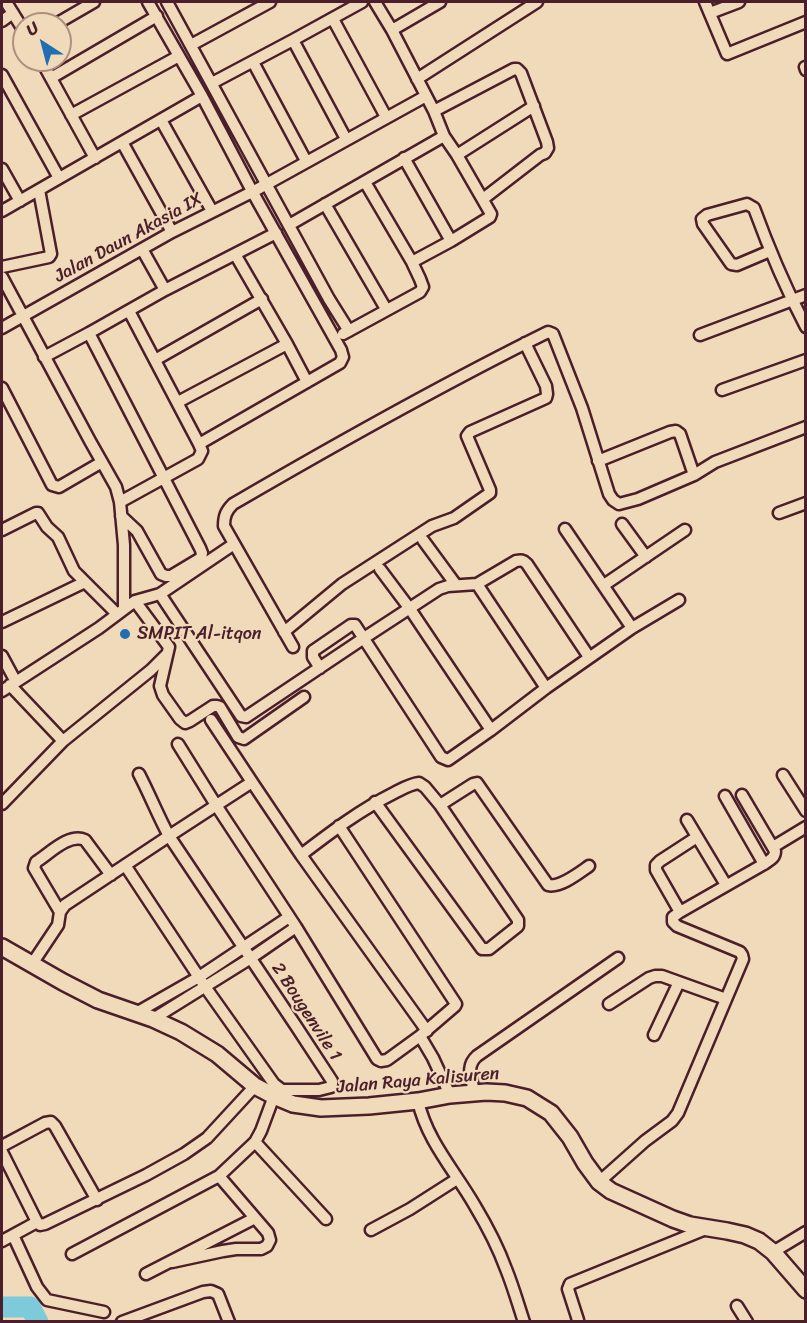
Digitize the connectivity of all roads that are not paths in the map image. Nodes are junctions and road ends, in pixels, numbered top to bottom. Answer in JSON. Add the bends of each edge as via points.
{"nodes":[{"id":1,"x":94,"y":2,"type":"edge"},
{"id":2,"x":148,"y":2,"type":"edge"},
{"id":3,"x":169,"y":2,"type":"edge"},
{"id":4,"x":270,"y":2,"type":"edge"},
{"id":5,"x":362,"y":2,"type":"edge"},
{"id":6,"x":375,"y":2,"type":"edge"},
{"id":7,"x":440,"y":2,"type":"edge"},
{"id":8,"x":537,"y":2,"type":"edge"},
{"id":9,"x":705,"y":2,"type":"edge"},
{"id":10,"x":739,"y":2,"type":"edge"},
{"id":11,"x":710,"y":13,"type":"junction"},
{"id":12,"x":72,"y":15,"type":"edge"},
{"id":13,"x":157,"y":16,"type":"junction"},
{"id":14,"x":333,"y":18,"type":"junction"},
{"id":15,"x":806,"y":22,"type":"edge"},
{"id":16,"x":392,"y":30,"type":"junction"},
{"id":17,"x":293,"y":40,"type":"junction"},
{"id":18,"x":191,"y":45,"type":"junction"},
{"id":19,"x":179,"y":56,"type":"junction"},
{"id":20,"x":253,"y":62,"type":"junction"},
{"id":21,"x":48,"y":72,"type":"edge"},
{"id":22,"x":2,"y":75,"type":"edge"},
{"id":23,"x":51,"y":78,"type":"junction"},
{"id":24,"x":417,"y":79,"type":"junction"},
{"id":25,"x":212,"y":83,"type":"junction"},
{"id":26,"x":202,"y":96,"type":"junction"},
{"id":27,"x":426,"y":96,"type":"junction"},
{"id":28,"x":534,"y":106,"type":"junction"},
{"id":29,"x":434,"y":111,"type":"junction"},
{"id":30,"x":71,"y":115,"type":"junction"},
{"id":31,"x":386,"y":117,"type":"junction"},
{"id":32,"x":161,"y":120,"type":"junction"},
{"id":33,"x":444,"y":136,"type":"junction"},
{"id":34,"x":346,"y":139,"type":"junction"},
{"id":35,"x":122,"y":142,"type":"junction"},
{"id":36,"x":457,"y":155,"type":"junction"},
{"id":37,"x":95,"y":158,"type":"junction"},
{"id":38,"x":404,"y":158,"type":"junction"},
{"id":39,"x":306,"y":161,"type":"junction"},
{"id":40,"x":2,"y":169,"type":"edge"},
{"id":41,"x":59,"y":178,"type":"junction"},
{"id":42,"x":365,"y":182,"type":"junction"},
{"id":43,"x":260,"y":188,"type":"junction"},
{"id":44,"x":39,"y":190,"type":"junction"},
{"id":45,"x":483,"y":199,"type":"junction"},
{"id":46,"x":20,"y":201,"type":"junction"},
{"id":47,"x":325,"y":204,"type":"junction"},
{"id":48,"x":2,"y":211,"type":"edge"},
{"id":49,"x":212,"y":211,"type":"junction"},
{"id":50,"x":289,"y":225,"type":"junction"},
{"id":51,"x":172,"y":232,"type":"junction"},
{"id":52,"x":276,"y":233,"type":"junction"},
{"id":53,"x":451,"y":241,"type":"junction"},
{"id":54,"x":142,"y":249,"type":"junction"},
{"id":55,"x":770,"y":251,"type":"junction"},
{"id":56,"x":235,"y":254,"type":"junction"},
{"id":57,"x":412,"y":262,"type":"junction"},
{"id":58,"x":2,"y":267,"type":"edge"},
{"id":59,"x":2,"y":277,"type":"edge"},
{"id":60,"x":165,"y":291,"type":"junction"},
{"id":61,"x":806,"y":295,"type":"edge"},
{"id":62,"x":262,"y":299,"type":"junction"},
{"id":63,"x":791,"y":300,"type":"junction"},
{"id":64,"x":386,"y":309,"type":"junction"},
{"id":65,"x":129,"y":311,"type":"junction"},
{"id":66,"x":22,"y":316,"type":"junction"},
{"id":67,"x":2,"y":327,"type":"edge"},
{"id":68,"x":806,"y":327,"type":"edge"},
{"id":69,"x":89,"y":333,"type":"junction"},
{"id":70,"x":700,"y":334,"type":"dead end"},
{"id":71,"x":342,"y":335,"type":"junction"},
{"id":72,"x":287,"y":344,"type":"junction"},
{"id":73,"x":525,"y":344,"type":"junction"},
{"id":74,"x":44,"y":357,"type":"junction"},
{"id":75,"x":155,"y":360,"type":"junction"},
{"id":76,"x":806,"y":360,"type":"edge"},
{"id":77,"x":307,"y":382,"type":"junction"},
{"id":78,"x":2,"y":388,"type":"edge"},
{"id":79,"x":722,"y":390,"type":"dead end"},
{"id":80,"x":178,"y":402,"type":"junction"},
{"id":81,"x":806,"y":427,"type":"edge"},
{"id":82,"x":199,"y":444,"type":"junction"},
{"id":83,"x":598,"y":461,"type":"junction"},
{"id":84,"x":102,"y":462,"type":"junction"},
{"id":85,"x":694,"y":475,"type":"junction"},
{"id":86,"x":164,"y":478,"type":"junction"},
{"id":87,"x":120,"y":502,"type":"junction"},
{"id":88,"x":806,"y":503,"type":"edge"},
{"id":89,"x":779,"y":513,"type":"dead end"},
{"id":90,"x":121,"y":516,"type":"junction"},
{"id":91,"x":622,"y":524,"type":"dead end"},
{"id":92,"x":565,"y":529,"type":"dead end"},
{"id":93,"x":2,"y":530,"type":"edge"},
{"id":94,"x":686,"y":530,"type":"dead end"},
{"id":95,"x":423,"y":540,"type":"dead end"},
{"id":96,"x":234,"y":544,"type":"junction"},
{"id":97,"x":646,"y":556,"type":"junction"},
{"id":98,"x":380,"y":568,"type":"dead end"},
{"id":99,"x":85,"y":582,"type":"junction"},
{"id":100,"x":477,"y":584,"type":"junction"},
{"id":101,"x":456,"y":585,"type":"junction"},
{"id":102,"x":604,"y":585,"type":"junction"},
{"id":103,"x":160,"y":594,"type":"junction"},
{"id":104,"x":679,"y":600,"type":"dead end"},
{"id":105,"x":135,"y":601,"type":"junction"},
{"id":106,"x":410,"y":609,"type":"junction"},
{"id":107,"x":120,"y":612,"type":"junction"},
{"id":108,"x":2,"y":622,"type":"edge"},
{"id":109,"x":632,"y":628,"type":"junction"},
{"id":110,"x":284,"y":632,"type":"junction"},
{"id":111,"x":364,"y":638,"type":"junction"},
{"id":112,"x":293,"y":647,"type":"dead end"},
{"id":113,"x":168,"y":652,"type":"junction"},
{"id":114,"x":2,"y":656,"type":"edge"},
{"id":115,"x":589,"y":657,"type":"junction"},
{"id":116,"x":320,"y":668,"type":"junction"},
{"id":117,"x":9,"y":686,"type":"edge"},
{"id":118,"x":546,"y":688,"type":"junction"},
{"id":119,"x":304,"y":697,"type":"dead end"},
{"id":120,"x":211,"y":720,"type":"dead end"},
{"id":121,"x":491,"y":730,"type":"junction"},
{"id":122,"x":63,"y":741,"type":"junction"},
{"id":123,"x":178,"y":744,"type":"dead end"},
{"id":124,"x":139,"y":774,"type":"dead end"},
{"id":125,"x":783,"y":775,"type":"dead end"},
{"id":126,"x":252,"y":782,"type":"junction"},
{"id":127,"x":742,"y":795,"type":"dead end"},
{"id":128,"x":725,"y":796,"type":"dead end"},
{"id":129,"x":375,"y":802,"type":"junction"},
{"id":130,"x":2,"y":804,"type":"edge"},
{"id":131,"x":216,"y":805,"type":"junction"},
{"id":132,"x":440,"y":806,"type":"junction"},
{"id":133,"x":806,"y":812,"type":"edge"},
{"id":134,"x":687,"y":820,"type":"dead end"},
{"id":135,"x":339,"y":826,"type":"junction"},
{"id":136,"x":806,"y":828,"type":"edge"},
{"id":137,"x":169,"y":836,"type":"junction"},
{"id":138,"x":697,"y":837,"type":"junction"},
{"id":139,"x":773,"y":847,"type":"junction"},
{"id":140,"x":301,"y":855,"type":"junction"},
{"id":141,"x":764,"y":864,"type":"junction"},
{"id":142,"x":125,"y":865,"type":"junction"},
{"id":143,"x":589,"y":866,"type":"dead end"},
{"id":144,"x":111,"y":875,"type":"junction"},
{"id":145,"x":726,"y":885,"type":"junction"},
{"id":146,"x":60,"y":912,"type":"junction"},
{"id":147,"x":680,"y":912,"type":"junction"},
{"id":148,"x":289,"y":917,"type":"junction"},
{"id":149,"x":296,"y":927,"type":"junction"},
{"id":150,"x":2,"y":947,"type":"edge"},
{"id":151,"x":244,"y":948,"type":"junction"},
{"id":152,"x":251,"y":958,"type":"junction"},
{"id":153,"x":618,"y":958,"type":"dead end"},
{"id":154,"x":32,"y":964,"type":"junction"},
{"id":155,"x":199,"y":977,"type":"junction"},
{"id":156,"x":679,"y":982,"type":"junction"},
{"id":157,"x":206,"y":988,"type":"junction"},
{"id":158,"x":726,"y":999,"type":"junction"},
{"id":159,"x":609,"y":1004,"type":"dead end"},
{"id":160,"x":136,"y":1012,"type":"junction"},
{"id":161,"x":153,"y":1019,"type":"junction"},
{"id":162,"x":424,"y":1034,"type":"junction"},
{"id":163,"x":654,"y":1035,"type":"dead end"},
{"id":164,"x":255,"y":1086,"type":"junction"},
{"id":165,"x":474,"y":1093,"type":"junction"},
{"id":166,"x":450,"y":1095,"type":"junction"},
{"id":167,"x":274,"y":1096,"type":"junction"},
{"id":168,"x":418,"y":1101,"type":"junction"},
{"id":169,"x":255,"y":1142,"type":"junction"},
{"id":170,"x":2,"y":1146,"type":"edge"},
{"id":171,"x":2,"y":1152,"type":"edge"},
{"id":172,"x":5,"y":1170,"type":"edge"},
{"id":173,"x":219,"y":1176,"type":"junction"},
{"id":174,"x":458,"y":1179,"type":"junction"},
{"id":175,"x":599,"y":1182,"type":"junction"},
{"id":176,"x":97,"y":1200,"type":"junction"},
{"id":177,"x":255,"y":1218,"type":"junction"},
{"id":178,"x":326,"y":1219,"type":"dead end"},
{"id":179,"x":37,"y":1222,"type":"junction"},
{"id":180,"x":708,"y":1228,"type":"junction"},
{"id":181,"x":371,"y":1230,"type":"dead end"},
{"id":182,"x":806,"y":1232,"type":"edge"},
{"id":183,"x":13,"y":1235,"type":"junction"},
{"id":184,"x":2,"y":1241,"type":"edge"},
{"id":185,"x":773,"y":1252,"type":"junction"},
{"id":186,"x":72,"y":1254,"type":"dead end"},
{"id":187,"x":172,"y":1262,"type":"junction"},
{"id":188,"x":146,"y":1274,"type":"dead end"},
{"id":189,"x":806,"y":1290,"type":"edge"},
{"id":190,"x":737,"y":1306,"type":"dead end"},
{"id":191,"x":104,"y":1312,"type":"dead end"},
{"id":192,"x":122,"y":1322,"type":"edge"},
{"id":193,"x":229,"y":1322,"type":"edge"},
{"id":194,"x":524,"y":1322,"type":"edge"},
{"id":195,"x":577,"y":1322,"type":"edge"},
{"id":196,"x":747,"y":1322,"type":"edge"}],
"edges":[{"from":1,"to":12,"type":"street"},
{"from":2,"to":13,"type":"street"},
{"from":3,"to":18,"type":"street"},
{"from":4,"to":18,"type":"street"},
{"from":5,"to":14,"type":"street"},
{"from":6,"to":16,"type":"street"},
{"from":7,"to":16,"type":"street"},
{"from":8,"to":24,"type":"street"},
{"from":9,"to":11,"type":"street"},
{"from":10,"to":11,"type":"street"},
{"from":11,"to":15,"type":"street","via":[[727,54]]},
{"from":13,"to":19,"type":"street"},
{"from":13,"to":23,"type":"street"},
{"from":14,"to":17,"type":"street"},
{"from":14,"to":31,"type":"street"},
{"from":16,"to":24,"type":"street"},
{"from":17,"to":20,"type":"street"},
{"from":17,"to":34,"type":"street"},
{"from":18,"to":25,"type":"street"},
{"from":19,"to":26,"type":"street"},
{"from":19,"to":30,"type":"street"},
{"from":20,"to":25,"type":"street"},
{"from":20,"to":39,"type":"street"},
{"from":21,"to":23,"type":"street"},
{"from":22,"to":41,"type":"street"},
{"from":23,"to":30,"type":"street"},
{"from":24,"to":27,"type":"street"},
{"from":25,"to":43,"type":"street"},
{"from":26,"to":32,"type":"street"},
{"from":26,"to":43,"type":"street"},
{"from":27,"to":29,"type":"street"},
{"from":27,"to":31,"type":"street","name":"Jalan Daun Akasia IX"},
{"from":28,"to":29,"type":"street","via":[[517,69]]},
{"from":28,"to":36,"type":"street"},
{"from":28,"to":45,"type":"street","via":[[548,148]]},
{"from":29,"to":33,"type":"street"},
{"from":30,"to":37,"type":"street"},
{"from":31,"to":34,"type":"street","name":"Jalan Daun Akasia IX"},
{"from":32,"to":35,"type":"street"},
{"from":32,"to":49,"type":"street"},
{"from":33,"to":36,"type":"street"},
{"from":33,"to":38,"type":"street"},
{"from":34,"to":39,"type":"street","name":"Jalan Daun Akasia IX"},
{"from":35,"to":37,"type":"street"},
{"from":35,"to":51,"type":"street"},
{"from":36,"to":45,"type":"street"},
{"from":37,"to":41,"type":"street"},
{"from":38,"to":42,"type":"street"},
{"from":38,"to":53,"type":"street"},
{"from":39,"to":43,"type":"street","name":"Jalan Daun Akasia IX"},
{"from":40,"to":46,"type":"street"},
{"from":41,"to":44,"type":"street"},
{"from":42,"to":47,"type":"street"},
{"from":42,"to":57,"type":"street"},
{"from":43,"to":49,"type":"street","name":"Jalan Daun Akasia IX"},
{"from":43,"to":50,"type":"street"},
{"from":43,"to":52,"type":"street"},
{"from":44,"to":46,"type":"street"},
{"from":44,"to":58,"type":"street","via":[[51,254]]},
{"from":45,"to":53,"type":"street","via":[[490,217]]},
{"from":46,"to":48,"type":"street"},
{"from":47,"to":50,"type":"street"},
{"from":47,"to":64,"type":"street"},
{"from":49,"to":51,"type":"street","name":"Jalan Daun Akasia IX"},
{"from":50,"to":71,"type":"street","via":[[329,299]]},
{"from":51,"to":54,"type":"street","name":"Jalan Daun Akasia IX"},
{"from":52,"to":56,"type":"street"},
{"from":52,"to":71,"type":"street"},
{"from":53,"to":57,"type":"street"},
{"from":54,"to":60,"type":"street"},
{"from":54,"to":66,"type":"street","name":"Jalan Daun Akasia IX"},
{"from":55,"to":55,"type":"street","via":[[736,265],[730,263],[702,219],[707,214],[752,206]]},
{"from":55,"to":63,"type":"street"},
{"from":56,"to":60,"type":"street"},
{"from":56,"to":62,"type":"street"},
{"from":57,"to":64,"type":"street","via":[[423,287]]},
{"from":59,"to":66,"type":"street"},
{"from":60,"to":65,"type":"street"},
{"from":61,"to":63,"type":"street"},
{"from":62,"to":72,"type":"street"},
{"from":62,"to":75,"type":"street"},
{"from":63,"to":68,"type":"street"},
{"from":63,"to":70,"type":"street"},
{"from":64,"to":71,"type":"street"},
{"from":65,"to":69,"type":"street"},
{"from":65,"to":75,"type":"street"},
{"from":66,"to":67,"type":"street","name":"Jalan Daun Akasia IX"},
{"from":66,"to":74,"type":"street"},
{"from":69,"to":74,"type":"street"},
{"from":69,"to":86,"type":"street"},
{"from":71,"to":77,"type":"street","via":[[340,363]]},
{"from":72,"to":77,"type":"street"},
{"from":72,"to":80,"type":"street"},
{"from":73,"to":83,"type":"street","via":[[548,332],[553,334]]},
{"from":73,"to":96,"type":"street","via":[[233,504],[227,510],[224,526]]},
{"from":73,"to":110,"type":"street","via":[[546,386],[546,398],[467,436],[490,493],[454,518],[432,526],[366,567]]},
{"from":74,"to":84,"type":"street"},
{"from":75,"to":80,"type":"street"},
{"from":76,"to":79,"type":"street"},
{"from":77,"to":82,"type":"street"},
{"from":78,"to":84,"type":"street","via":[[52,485],[59,487]]},
{"from":80,"to":82,"type":"street"},
{"from":81,"to":85,"type":"street","via":[[715,462]]},
{"from":82,"to":86,"type":"street","via":[[202,451],[198,459]]},
{"from":83,"to":85,"type":"street","via":[[609,494],[619,504]]},
{"from":83,"to":85,"type":"street","via":[[676,431]]},
{"from":84,"to":87,"type":"street"},
{"from":86,"to":87,"type":"street"},
{"from":86,"to":90,"type":"street","via":[[200,548],[201,558],[171,576],[161,574],[137,531]]},
{"from":87,"to":90,"type":"street"},
{"from":88,"to":89,"type":"street"},
{"from":90,"to":107,"type":"street","via":[[124,545]]},
{"from":91,"to":97,"type":"street"},
{"from":92,"to":102,"type":"street"},
{"from":93,"to":99,"type":"street","via":[[38,513],[58,537],[71,565]]},
{"from":94,"to":97,"type":"street"},
{"from":95,"to":101,"type":"street"},
{"from":96,"to":103,"type":"street"},
{"from":96,"to":110,"type":"street"},
{"from":97,"to":102,"type":"street"},
{"from":98,"to":106,"type":"street"},
{"from":99,"to":107,"type":"street"},
{"from":99,"to":108,"type":"street"},
{"from":100,"to":101,"type":"street"},
{"from":100,"to":115,"type":"street","via":[[523,560]]},
{"from":100,"to":118,"type":"street"},
{"from":101,"to":106,"type":"street","via":[[440,589]]},
{"from":102,"to":109,"type":"street"},
{"from":103,"to":105,"type":"street"},
{"from":103,"to":116,"type":"street","via":[[241,716],[250,715]]},
{"from":104,"to":109,"type":"street"},
{"from":105,"to":107,"type":"street"},
{"from":105,"to":113,"type":"street","via":[[166,642]]},
{"from":106,"to":111,"type":"street"},
{"from":106,"to":121,"type":"street"},
{"from":107,"to":117,"type":"street"},
{"from":109,"to":115,"type":"street"},
{"from":110,"to":112,"type":"street"},
{"from":111,"to":116,"type":"street"},
{"from":111,"to":116,"type":"street","via":[[352,625],[324,643],[312,653]]},
{"from":111,"to":121,"type":"street","via":[[441,757],[448,760]]},
{"from":113,"to":119,"type":"street","via":[[160,686],[185,723],[217,706],[244,739]]},
{"from":113,"to":122,"type":"street"},
{"from":114,"to":117,"type":"street"},
{"from":115,"to":118,"type":"street"},
{"from":117,"to":122,"type":"street"},
{"from":118,"to":121,"type":"street"},
{"from":120,"to":126,"type":"street"},
{"from":122,"to":130,"type":"street"},
{"from":123,"to":131,"type":"street"},
{"from":124,"to":137,"type":"street","name":"2 Bougenvile 1"},
{"from":125,"to":133,"type":"street"},
{"from":126,"to":131,"type":"street"},
{"from":126,"to":140,"type":"street"},
{"from":127,"to":139,"type":"street"},
{"from":128,"to":141,"type":"street"},
{"from":129,"to":132,"type":"street","via":[[419,783]]},
{"from":129,"to":132,"type":"street","via":[[482,949],[489,949],[518,926],[518,920]]},
{"from":129,"to":135,"type":"street"},
{"from":131,"to":137,"type":"street"},
{"from":131,"to":148,"type":"street"},
{"from":132,"to":143,"type":"street","via":[[477,783],[548,885],[560,884]]},
{"from":134,"to":138,"type":"street"},
{"from":135,"to":140,"type":"street"},
{"from":135,"to":162,"type":"street","via":[[455,1001],[455,1006]]},
{"from":136,"to":139,"type":"street"},
{"from":137,"to":142,"type":"street"},
{"from":137,"to":151,"type":"street","name":"2 Bougenvile 1"},
{"from":138,"to":145,"type":"street"},
{"from":138,"to":147,"type":"street","via":[[656,865]]},
{"from":139,"to":141,"type":"street","via":[[775,855]]},
{"from":140,"to":162,"type":"street"},
{"from":141,"to":145,"type":"street"},
{"from":142,"to":144,"type":"street"},
{"from":142,"to":155,"type":"street"},
{"from":144,"to":146,"type":"street"},
{"from":144,"to":146,"type":"street","via":[[85,840],[78,837],[36,862],[37,875]]},
{"from":145,"to":147,"type":"street"},
{"from":146,"to":154,"type":"street","via":[[58,926]]},
{"from":147,"to":158,"type":"street","via":[[673,917],[676,926],[742,955]]},
{"from":148,"to":149,"type":"street"},
{"from":148,"to":151,"type":"street"},
{"from":149,"to":152,"type":"street"},
{"from":149,"to":162,"type":"street","via":[[377,1059],[387,1060]]},
{"from":150,"to":154,"type":"main road","name":"Jalan Raya Kalisuren"},
{"from":151,"to":152,"type":"street","name":"2 Bougenvile 1"},
{"from":151,"to":155,"type":"street"},
{"from":152,"to":157,"type":"street"},
{"from":152,"to":157,"type":"street","name":"2 Bougenvile 1","via":[[331,1087],[282,1090],[274,1084]]},
{"from":153,"to":165,"type":"street","via":[[471,1061]]},
{"from":154,"to":160,"type":"main road","name":"Jalan Raya Kalisuren","via":[[98,1000]]},
{"from":155,"to":157,"type":"street"},
{"from":155,"to":160,"type":"street"},
{"from":156,"to":158,"type":"street"},
{"from":156,"to":159,"type":"street","via":[[655,976]]},
{"from":156,"to":163,"type":"street"},
{"from":157,"to":161,"type":"street"},
{"from":158,"to":175,"type":"street","via":[[678,1113]]},
{"from":160,"to":161,"type":"main road","name":"Jalan Raya Kalisuren"},
{"from":161,"to":164,"type":"main road","name":"Jalan Raya Kalisuren","via":[[217,1054]]},
{"from":162,"to":166,"type":"street"},
{"from":164,"to":167,"type":"main road","name":"Jalan Raya Kalisuren"},
{"from":164,"to":176,"type":"street","via":[[207,1138]]},
{"from":165,"to":166,"type":"main road","name":"Jalan Raya Kalisuren"},
{"from":165,"to":175,"type":"main road","name":"Jalan Raya Kalisuren","via":[[527,1098],[551,1113]]},
{"from":166,"to":168,"type":"main road","name":"Jalan Raya Kalisuren"},
{"from":167,"to":168,"type":"main road","name":"Jalan Raya Kalisuren","via":[[293,1104],[321,1108]]},
{"from":167,"to":169,"type":"street"},
{"from":168,"to":174,"type":"street","via":[[433,1142]]},
{"from":169,"to":173,"type":"street"},
{"from":169,"to":178,"type":"street"},
{"from":170,"to":176,"type":"street","via":[[51,1122]]},
{"from":171,"to":172,"type":"street"},
{"from":172,"to":179,"type":"street"},
{"from":173,"to":177,"type":"street"},
{"from":173,"to":186,"type":"street"},
{"from":174,"to":181,"type":"street"},
{"from":174,"to":194,"type":"street","via":[[496,1245]]},
{"from":175,"to":180,"type":"main road","name":"Jalan Raya Kalisuren","via":[[673,1219]]},
{"from":176,"to":179,"type":"street","via":[[45,1224]]},
{"from":177,"to":187,"type":"street"},
{"from":177,"to":187,"type":"street","via":[[268,1233],[267,1246]]},
{"from":179,"to":183,"type":"street"},
{"from":180,"to":185,"type":"main road","name":"Jalan Raya Kalisuren","via":[[745,1235]]},
{"from":180,"to":195,"type":"street","via":[[570,1284]]},
{"from":182,"to":185,"type":"street"},
{"from":183,"to":184,"type":"street"},
{"from":183,"to":191,"type":"street","via":[[47,1300]]},
{"from":185,"to":189,"type":"main road","name":"Jalan Raya Kalisuren"},
{"from":187,"to":188,"type":"street"},
{"from":190,"to":196,"type":"street"},
{"from":192,"to":193,"type":"street","via":[[211,1291],[218,1294]]}]}
